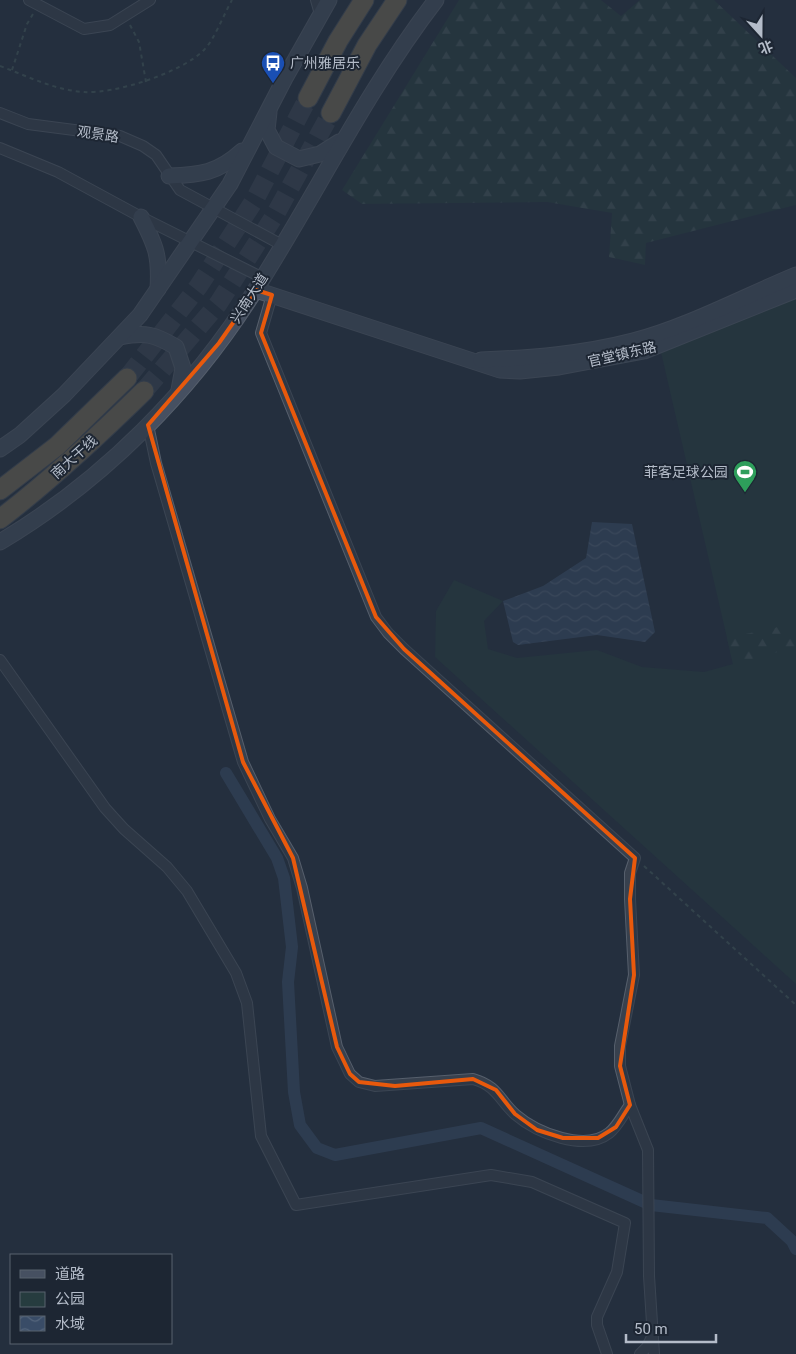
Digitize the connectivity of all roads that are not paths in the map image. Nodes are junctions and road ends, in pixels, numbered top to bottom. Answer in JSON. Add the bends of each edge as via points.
{"nodes":[{"id":1,"x":150,"y":0,"type":"edge"},
{"id":2,"x":329,"y":0,"type":"edge"},
{"id":3,"x":364,"y":0,"type":"edge"},
{"id":4,"x":397,"y":0,"type":"edge"},
{"id":5,"x":436,"y":0,"type":"edge"},
{"id":6,"x":33,"y":3,"type":"edge"},
{"id":7,"x":318,"y":7,"type":"edge"},
{"id":8,"x":308,"y":98,"type":"tunnel mouth"},
{"id":9,"x":269,"y":108,"type":"junction"},
{"id":10,"x":331,"y":112,"type":"tunnel mouth"},
{"id":11,"x":0,"y":113,"type":"edge"},
{"id":12,"x":343,"y":139,"type":"junction"},
{"id":13,"x":251,"y":144,"type":"junction"},
{"id":14,"x":0,"y":148,"type":"edge"},
{"id":15,"x":169,"y":176,"type":"junction"},
{"id":16,"x":214,"y":208,"type":"junction"},
{"id":17,"x":141,"y":217,"type":"junction"},
{"id":18,"x":191,"y":242,"type":"junction"},
{"id":19,"x":282,"y":245,"type":"junction"},
{"id":20,"x":796,"y":274,"type":"edge"},
{"id":21,"x":259,"y":284,"type":"junction"},
{"id":22,"x":158,"y":290,"type":"junction"},
{"id":23,"x":796,"y":290,"type":"edge"},
{"id":24,"x":272,"y":295,"type":"junction"},
{"id":25,"x":120,"y":337,"type":"junction"},
{"id":26,"x":469,"y":360,"type":"junction"},
{"id":27,"x":128,"y":378,"type":"tunnel mouth"},
{"id":28,"x":144,"y":391,"type":"tunnel mouth"},
{"id":29,"x":178,"y":392,"type":"junction"},
{"id":30,"x":148,"y":426,"type":"junction"},
{"id":31,"x":0,"y":449,"type":"edge"},
{"id":32,"x":0,"y":490,"type":"edge"},
{"id":33,"x":0,"y":519,"type":"edge"},
{"id":34,"x":0,"y":542,"type":"edge"},
{"id":35,"x":0,"y":660,"type":"edge"},
{"id":36,"x":630,"y":1105,"type":"junction"},
{"id":37,"x":652,"y":1337,"type":"junction"},
{"id":38,"x":607,"y":1354,"type":"edge"},
{"id":39,"x":640,"y":1354,"type":"edge"},
{"id":40,"x":654,"y":1354,"type":"edge"}],
"edges":[{"from":1,"to":6,"type":"street","via":[[110,25],[84,29]]},
{"from":2,"to":7,"type":"main road"},
{"from":3,"to":8,"type":"highway"},
{"from":4,"to":10,"type":"highway"},
{"from":5,"to":12,"type":"main road","name":"兴南大道","via":[[409,34]]},
{"from":7,"to":9,"type":"main road"},
{"from":9,"to":12,"type":"main road","via":[[267,130],[276,147],[299,159],[320,154]]},
{"from":9,"to":13,"type":"main road"},
{"from":11,"to":15,"type":"street","name":"观景路","via":[[28,124],[120,136],[156,155]]},
{"from":12,"to":19,"type":"main road","name":"兴南大道"},
{"from":13,"to":15,"type":"main road","via":[[217,170],[190,176]]},
{"from":13,"to":16,"type":"main road"},
{"from":14,"to":17,"type":"street","via":[[58,172]]},
{"from":15,"to":16,"type":"street","name":"观景路","via":[[180,190]]},
{"from":16,"to":18,"type":"main road"},
{"from":16,"to":19,"type":"street","name":"观景路"},
{"from":17,"to":18,"type":"street"},
{"from":17,"to":22,"type":"main road","via":[[155,244],[160,263]]},
{"from":18,"to":21,"type":"street"},
{"from":18,"to":22,"type":"main road"},
{"from":19,"to":21,"type":"main road","name":"兴南大道"},
{"from":20,"to":26,"type":"main road","name":"官堂镇东路","via":[[672,329],[633,341],[552,356]]},
{"from":21,"to":24,"type":"main road","name":"官堂镇东路"},
{"from":21,"to":29,"type":"main road","name":"兴南大道","via":[[219,343]]},
{"from":22,"to":25,"type":"main road"},
{"from":23,"to":26,"type":"main road","name":"官堂镇东路","via":[[644,351],[520,371],[500,370]]},
{"from":24,"to":26,"type":"main road","name":"官堂镇东路"},
{"from":24,"to":36,"type":"street","via":[[261,333],[376,616],[398,644],[635,858],[630,873],[634,975],[620,1046],[620,1066]]},
{"from":25,"to":29,"type":"main road","via":[[139,333],[158,336],[176,347],[183,368]]},
{"from":25,"to":31,"type":"main road","via":[[64,395]]},
{"from":27,"to":32,"type":"highway","name":"南大干线","via":[[57,446]]},
{"from":28,"to":33,"type":"highway","name":"南大干线","via":[[83,450]]},
{"from":29,"to":30,"type":"main road","name":"兴南大道"},
{"from":30,"to":34,"type":"main road","name":"兴南大道","via":[[125,450],[62,502]]},
{"from":30,"to":36,"type":"street","via":[[156,464],[243,762],[293,858],[337,1047],[350,1074],[359,1082],[375,1086],[457,1078],[480,1081],[496,1090],[515,1114],[537,1130],[564,1138],[588,1140],[608,1134]]},
{"from":35,"to":38,"type":"street","via":[[105,808],[167,867],[187,891],[236,973],[247,1003],[261,1136],[296,1205],[491,1175],[532,1182],[625,1223],[617,1272],[597,1317]]},
{"from":36,"to":37,"type":"street","via":[[648,1150]]},
{"from":37,"to":39,"type":"street"},
{"from":37,"to":40,"type":"street"}]}
